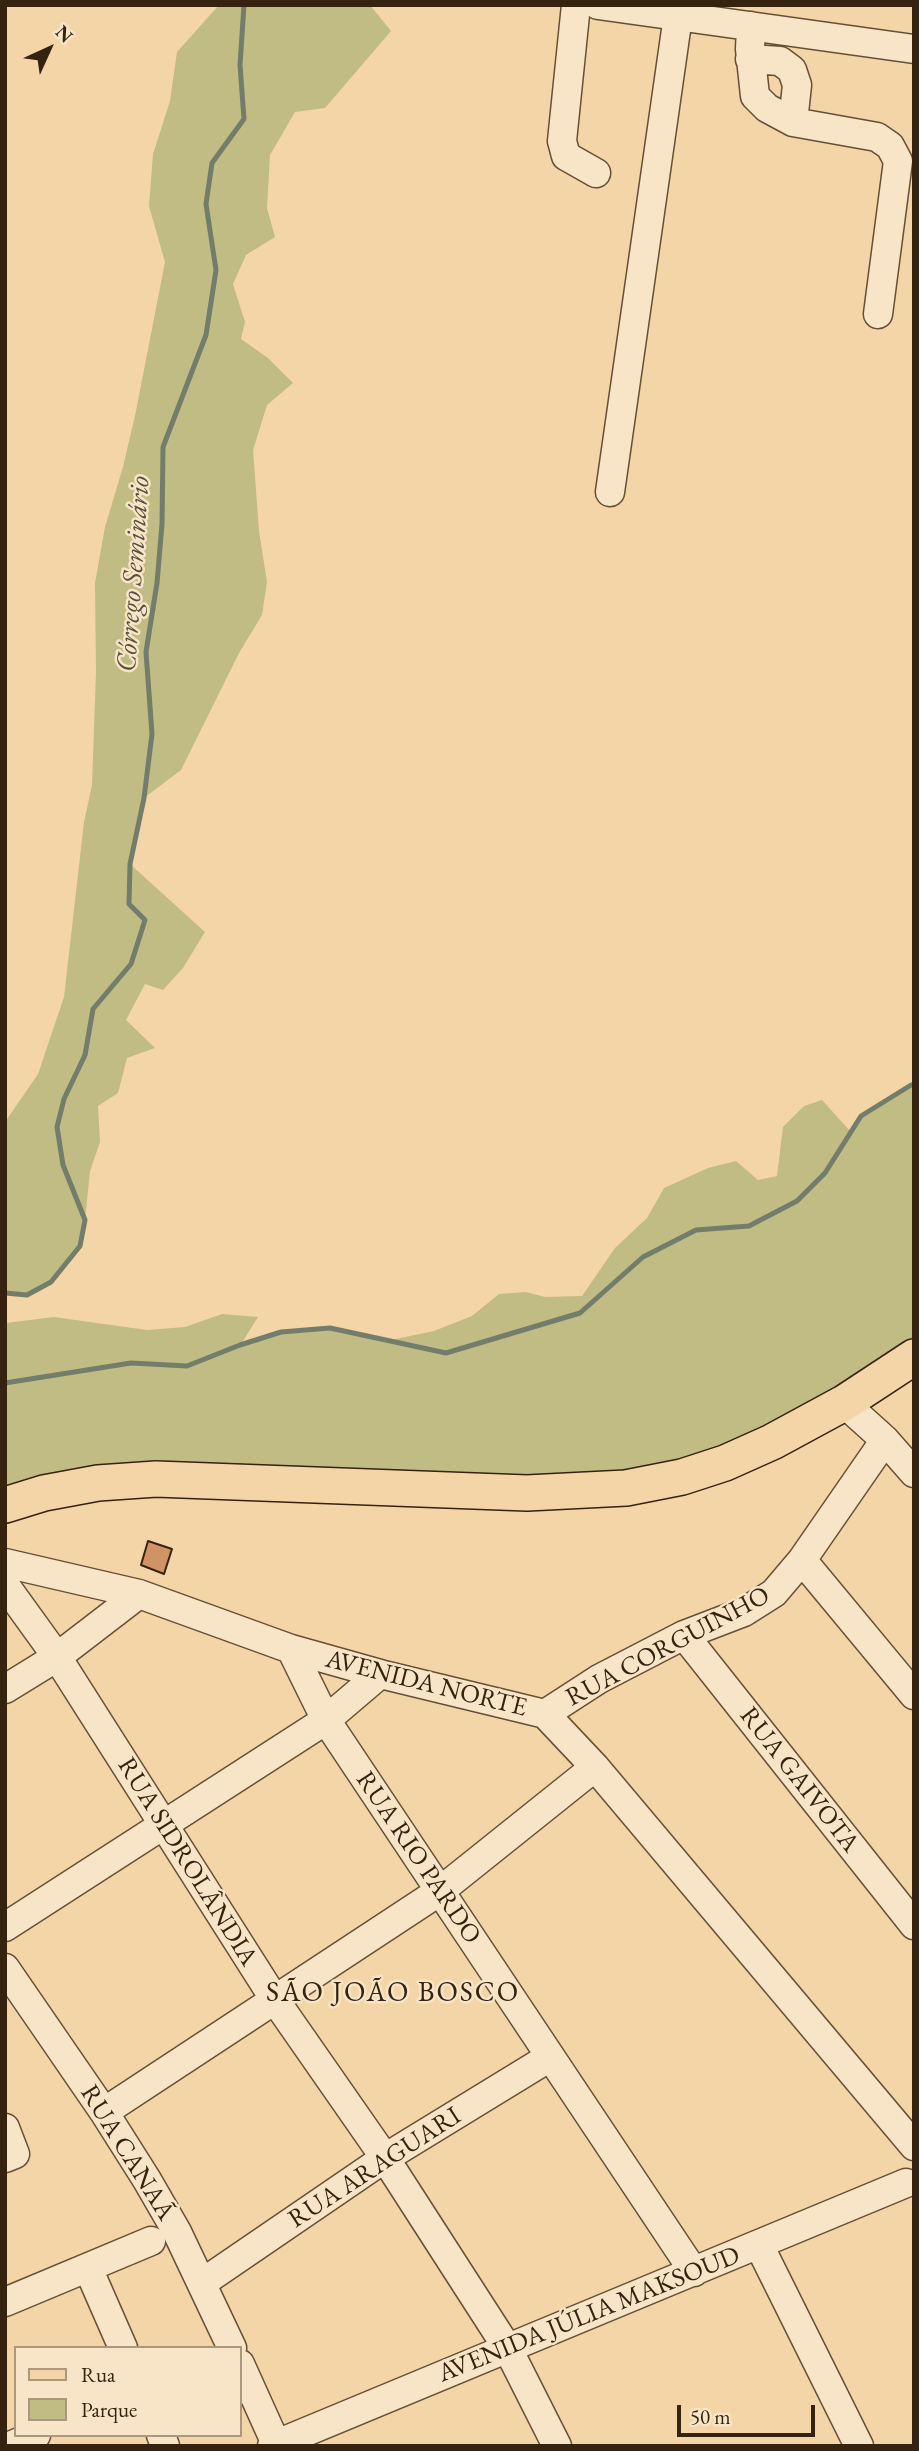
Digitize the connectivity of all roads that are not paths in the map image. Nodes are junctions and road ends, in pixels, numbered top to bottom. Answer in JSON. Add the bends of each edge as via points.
{"nodes":[{"id":1,"x":576,"y":5,"type":"edge"},
{"id":2,"x":598,"y":5,"type":"edge"},
{"id":3,"x":661,"y":11,"type":"edge"},
{"id":4,"x":751,"y":26,"type":"junction"},
{"id":5,"x":914,"y":49,"type":"edge"},
{"id":6,"x":751,"y":59,"type":"junction"},
{"id":7,"x":793,"y":122,"type":"junction"},
{"id":8,"x":596,"y":173,"type":"dead end"},
{"id":9,"x":878,"y":314,"type":"dead end"},
{"id":10,"x":610,"y":492,"type":"dead end"},
{"id":11,"x":914,"y":1357,"type":"edge"},
{"id":12,"x":844,"y":1403,"type":"junction"},
{"id":13,"x":885,"y":1440,"type":"junction"},
{"id":14,"x":914,"y":1473,"type":"edge"},
{"id":15,"x":5,"y":1505,"type":"edge"},
{"id":16,"x":802,"y":1560,"type":"junction"},
{"id":17,"x":5,"y":1563,"type":"edge"},
{"id":18,"x":5,"y":1585,"type":"edge"},
{"id":19,"x":139,"y":1594,"type":"junction"},
{"id":20,"x":684,"y":1635,"type":"junction"},
{"id":21,"x":291,"y":1649,"type":"junction"},
{"id":22,"x":57,"y":1657,"type":"junction"},
{"id":23,"x":380,"y":1674,"type":"junction"},
{"id":24,"x":5,"y":1689,"type":"edge"},
{"id":25,"x":914,"y":1695,"type":"edge"},
{"id":26,"x":545,"y":1714,"type":"junction"},
{"id":27,"x":326,"y":1720,"type":"junction"},
{"id":28,"x":595,"y":1767,"type":"junction"},
{"id":29,"x":164,"y":1826,"type":"junction"},
{"id":30,"x":440,"y":1891,"type":"junction"},
{"id":31,"x":914,"y":1925,"type":"edge"},
{"id":32,"x":5,"y":1927,"type":"edge"},
{"id":33,"x":5,"y":1968,"type":"edge"},
{"id":34,"x":275,"y":2000,"type":"junction"},
{"id":35,"x":15,"y":2001,"type":"edge"},
{"id":36,"x":550,"y":2057,"type":"junction"},
{"id":37,"x":104,"y":2112,"type":"junction"},
{"id":38,"x":5,"y":2128,"type":"edge"},
{"id":39,"x":914,"y":2146,"type":"edge"},
{"id":40,"x":5,"y":2158,"type":"edge"},
{"id":41,"x":385,"y":2158,"type":"junction"},
{"id":42,"x":911,"y":2180,"type":"edge"},
{"id":43,"x":151,"y":2241,"type":"dead end"},
{"id":44,"x":759,"y":2245,"type":"junction"},
{"id":45,"x":88,"y":2268,"type":"junction"},
{"id":46,"x":694,"y":2272,"type":"junction"},
{"id":47,"x":202,"y":2283,"type":"junction"},
{"id":48,"x":5,"y":2302,"type":"edge"},
{"id":49,"x":122,"y":2346,"type":"edge"},
{"id":50,"x":231,"y":2346,"type":"edge"},
{"id":51,"x":508,"y":2349,"type":"junction"},
{"id":52,"x":242,"y":2369,"type":"edge"},
{"id":53,"x":31,"y":2437,"type":"edge"},
{"id":54,"x":275,"y":2445,"type":"edge"},
{"id":55,"x":10,"y":2446,"type":"edge"},
{"id":56,"x":557,"y":2446,"type":"edge"},
{"id":57,"x":859,"y":2446,"type":"edge"}],
"edges":[{"from":1,"to":8,"type":"street","via":[[562,141],[566,156]]},
{"from":2,"to":3,"type":"street"},
{"from":3,"to":4,"type":"street"},
{"from":3,"to":10,"type":"street"},
{"from":4,"to":5,"type":"street"},
{"from":4,"to":6,"type":"street"},
{"from":6,"to":7,"type":"street","via":[[755,96]]},
{"from":6,"to":7,"type":"street","via":[[780,61],[792,70],[797,85]]},
{"from":7,"to":9,"type":"street","via":[[877,137],[890,146],[898,161]]},
{"from":11,"to":12,"type":"main road"},
{"from":12,"to":13,"type":"street"},
{"from":12,"to":15,"type":"main road","via":[[725,1463],[626,1488],[527,1493],[156,1479],[98,1483]]},
{"from":13,"to":14,"type":"street"},
{"from":13,"to":16,"type":"street","name":"RUA CORGUINHO"},
{"from":16,"to":20,"type":"street","name":"RUA CORGUINHO","via":[[774,1593],[744,1612]]},
{"from":16,"to":25,"type":"street"},
{"from":17,"to":19,"type":"street","name":"AVENIDA NORTE"},
{"from":18,"to":22,"type":"street","name":"RUA SIDROLÂNDIA"},
{"from":19,"to":21,"type":"street","name":"AVENIDA NORTE"},
{"from":19,"to":22,"type":"street"},
{"from":20,"to":26,"type":"street","name":"RUA CORGUINHO","via":[[599,1679]]},
{"from":20,"to":31,"type":"street","name":"RUA GAIVOTA"},
{"from":21,"to":23,"type":"street","name":"AVENIDA NORTE"},
{"from":21,"to":27,"type":"street","name":"RUA RIO PARDO"},
{"from":22,"to":24,"type":"street"},
{"from":22,"to":29,"type":"street","name":"RUA SIDROLÂNDIA"},
{"from":23,"to":26,"type":"street","name":"AVENIDA NORTE"},
{"from":23,"to":27,"type":"street"},
{"from":26,"to":28,"type":"street","name":"AVENIDA NORTE"},
{"from":27,"to":29,"type":"street"},
{"from":27,"to":30,"type":"street","name":"RUA RIO PARDO"},
{"from":28,"to":30,"type":"street"},
{"from":28,"to":39,"type":"street","name":"AVENIDA NORTE"},
{"from":29,"to":32,"type":"street"},
{"from":29,"to":34,"type":"street","name":"RUA SIDROLÂNDIA"},
{"from":30,"to":34,"type":"street"},
{"from":30,"to":36,"type":"street","name":"RUA RIO PARDO"},
{"from":33,"to":35,"type":"street","name":"RUA CANAÃ"},
{"from":34,"to":37,"type":"street"},
{"from":34,"to":41,"type":"street","name":"RUA SIDROLÂNDIA"},
{"from":35,"to":37,"type":"street","name":"RUA CANAÃ"},
{"from":36,"to":41,"type":"street","name":"RUA ARAGUARI"},
{"from":36,"to":46,"type":"street","name":"RUA RIO PARDO"},
{"from":37,"to":47,"type":"street","name":"RUA CANAÃ"},
{"from":38,"to":40,"type":"street","via":[[15,2154]]},
{"from":41,"to":47,"type":"street","name":"RUA ARAGUARI"},
{"from":41,"to":51,"type":"street","name":"RUA SIDROLÂNDIA"},
{"from":42,"to":44,"type":"street","name":"AVENIDA JÚLIA MAKSOUD"},
{"from":43,"to":45,"type":"street"},
{"from":44,"to":46,"type":"street","name":"AVENIDA JÚLIA MAKSOUD"},
{"from":44,"to":57,"type":"street"},
{"from":45,"to":48,"type":"street"},
{"from":45,"to":49,"type":"street"},
{"from":46,"to":51,"type":"street","name":"AVENIDA JÚLIA MAKSOUD"},
{"from":47,"to":50,"type":"street","name":"RUA CANAÃ"},
{"from":51,"to":54,"type":"street","name":"AVENIDA JÚLIA MAKSOUD"},
{"from":51,"to":56,"type":"street","name":"RUA SIDROLÂNDIA"},
{"from":52,"to":54,"type":"street"},
{"from":53,"to":55,"type":"street"}]}
